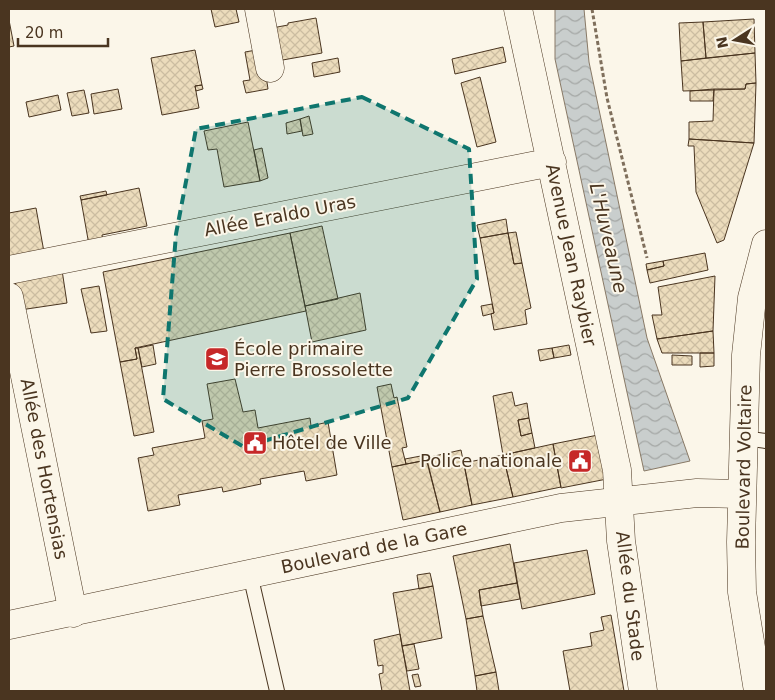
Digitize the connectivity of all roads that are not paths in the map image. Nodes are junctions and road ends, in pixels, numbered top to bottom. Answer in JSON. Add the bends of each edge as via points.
{"nodes":[{"id":1,"x":260,"y":9,"type":"edge"},
{"id":2,"x":518,"y":9,"type":"edge"},
{"id":3,"x":270,"y":68,"type":"dead end"},
{"id":4,"x":552,"y":162,"type":"junction"},
{"id":5,"x":766,"y":244,"type":"edge"},
{"id":6,"x":9,"y":270,"type":"edge"},
{"id":7,"x":9,"y":297,"type":"edge"},
{"id":8,"x":755,"y":439,"type":"edge"},
{"id":9,"x":742,"y":494,"type":"junction"},
{"id":10,"x":620,"y":501,"type":"junction"},
{"id":11,"x":250,"y":574,"type":"junction"},
{"id":12,"x":72,"y":613,"type":"junction"},
{"id":13,"x":9,"y":625,"type":"edge"},
{"id":14,"x":278,"y":691,"type":"edge"},
{"id":15,"x":643,"y":691,"type":"edge"},
{"id":16,"x":758,"y":691,"type":"edge"}],
"edges":[{"from":1,"to":3,"type":"street"},
{"from":2,"to":4,"type":"street","name":"Avenue Jean Raybier"},
{"from":4,"to":6,"type":"street","name":"Allée Eraldo Uras"},
{"from":4,"to":10,"type":"street","name":"Avenue Jean Raybier","via":[[617,470]]},
{"from":5,"to":8,"type":"street","name":"Boulevard Voltaire","via":[[752,298],[746,355]]},
{"from":7,"to":12,"type":"street","name":"Allée des Hortensias"},
{"from":8,"to":9,"type":"street","name":"Boulevard Voltaire"},
{"from":9,"to":10,"type":"street","name":"Boulevard de la Gare","via":[[697,493]]},
{"from":9,"to":16,"type":"street","name":"Boulevard Voltaire","via":[[742,592]]},
{"from":10,"to":11,"type":"street","name":"Boulevard de la Gare","via":[[561,508]]},
{"from":10,"to":15,"type":"street","name":"Allée du Stade","via":[[624,561]]},
{"from":11,"to":12,"type":"street","name":"Boulevard de la Gare"},
{"from":11,"to":14,"type":"lane"},
{"from":12,"to":13,"type":"street","name":"Boulevard de la Gare"}]}
